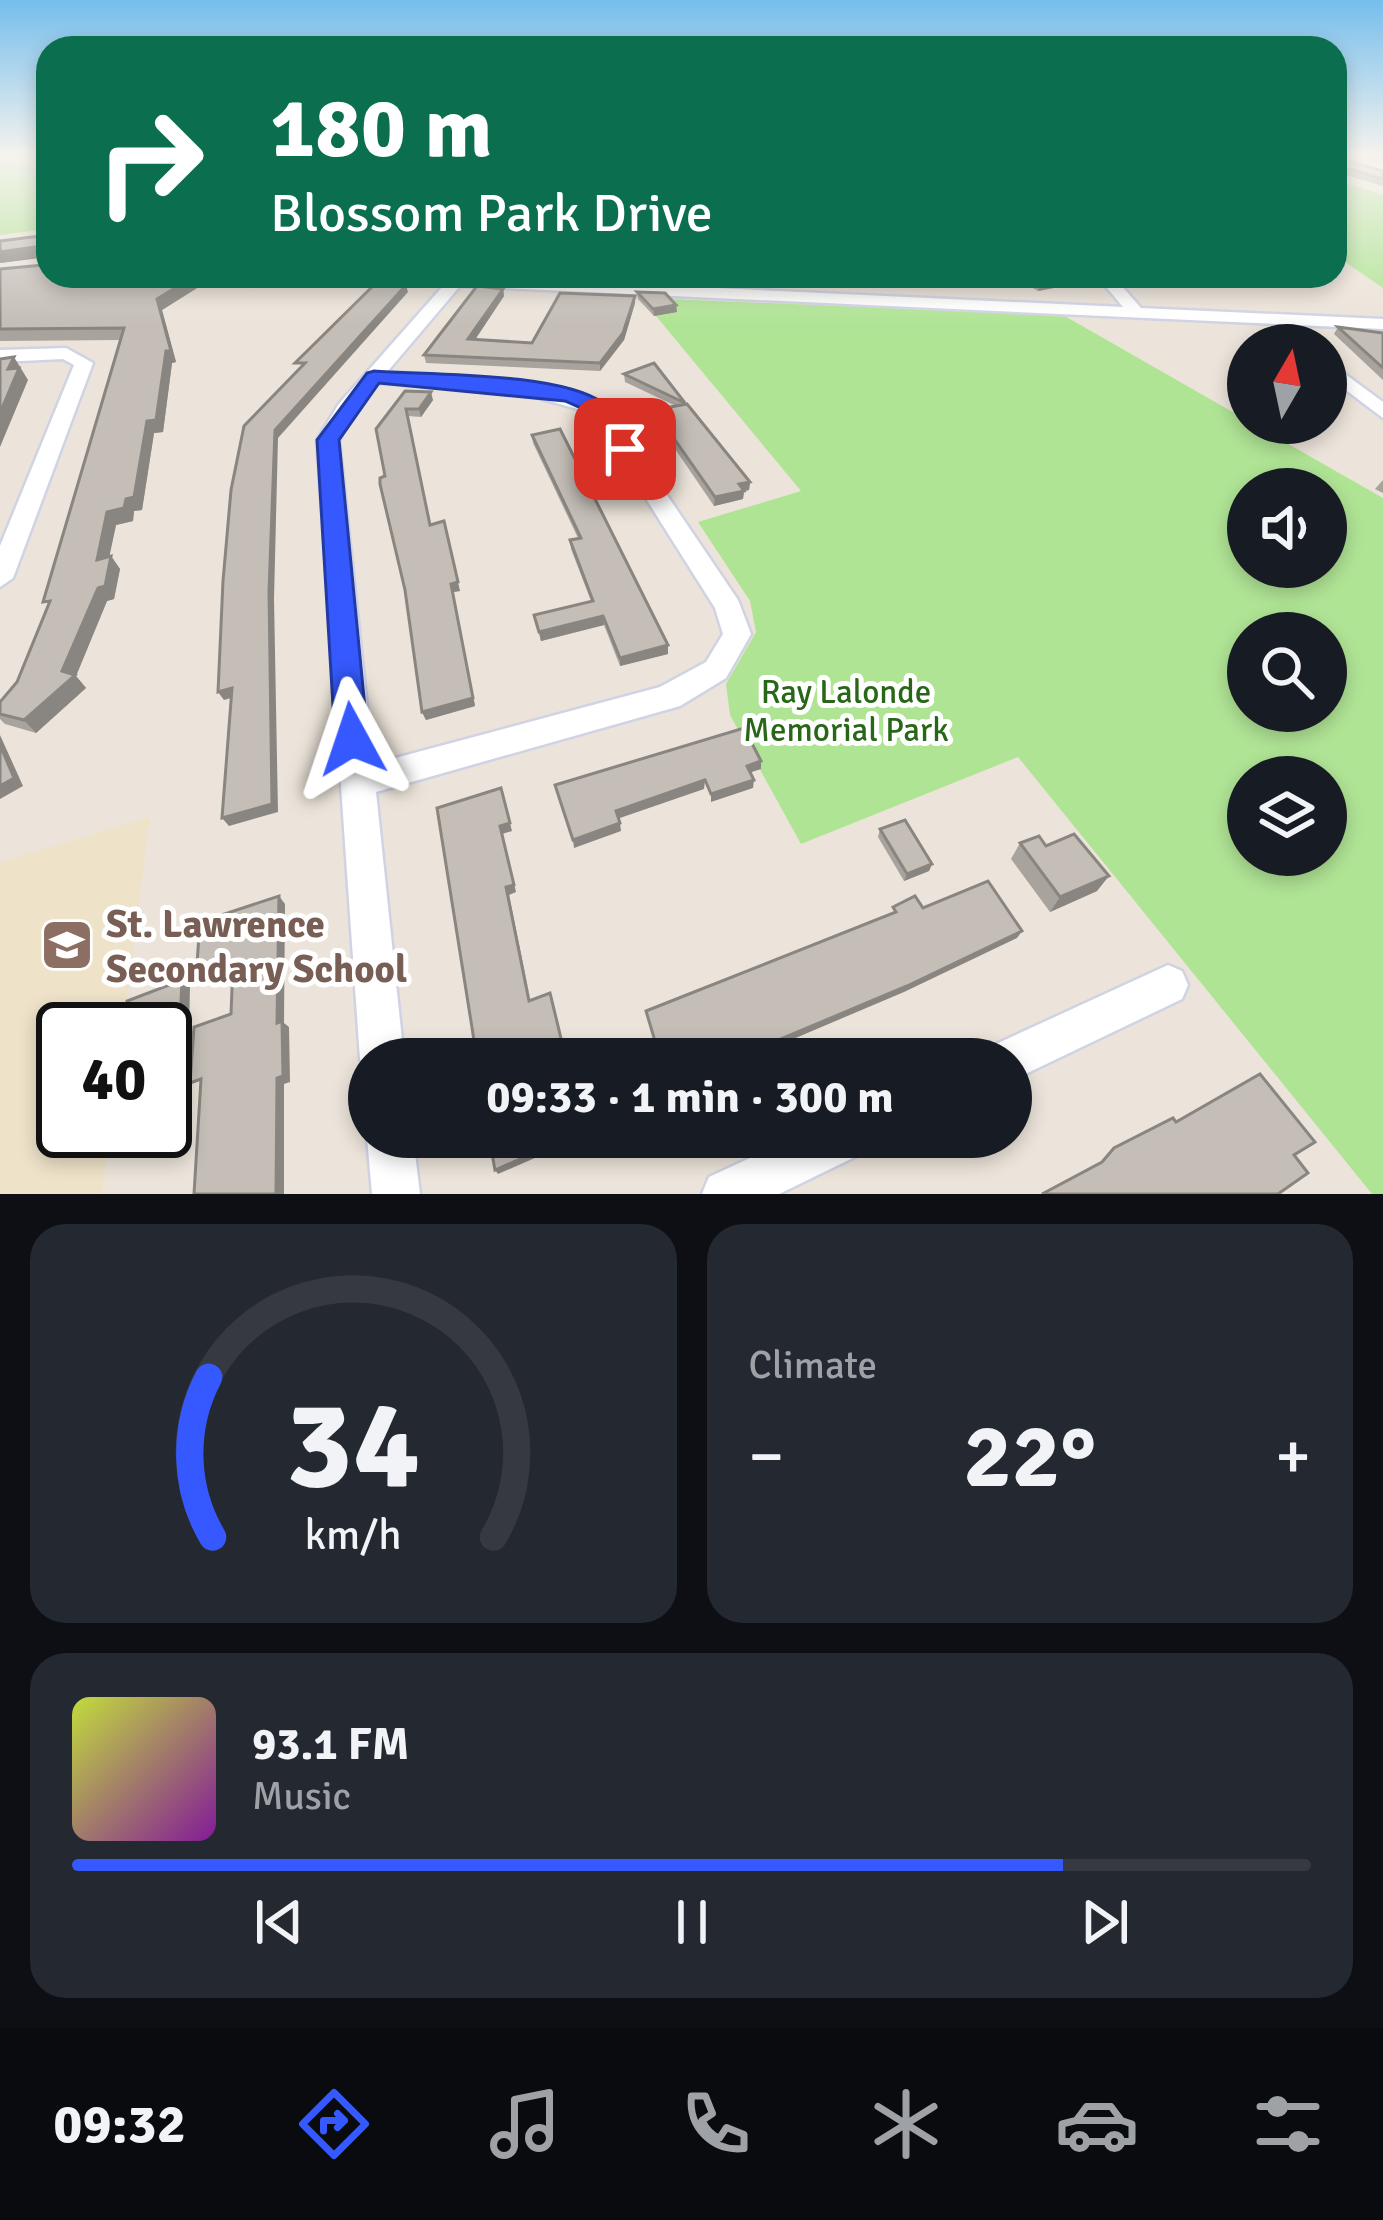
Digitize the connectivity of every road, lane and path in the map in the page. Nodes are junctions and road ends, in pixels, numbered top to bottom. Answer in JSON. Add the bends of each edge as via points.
{"nodes":[{"id":1,"x":450,"y":288,"type":"edge"},
{"id":2,"x":613,"y":288,"type":"edge"},
{"id":3,"x":851,"y":288,"type":"edge"},
{"id":4,"x":1115,"y":288,"type":"edge"},
{"id":5,"x":860,"y":299,"type":"junction"},
{"id":6,"x":1136,"y":312,"type":"junction"},
{"id":7,"x":1278,"y":319,"type":"junction"},
{"id":8,"x":1283,"y":324,"type":"edge"},
{"id":9,"x":1383,"y":324,"type":"edge"},
{"id":10,"x":0,"y":356,"type":"edge"},
{"id":11,"x":374,"y":377,"type":"junction"},
{"id":12,"x":1347,"y":383,"type":"edge"},
{"id":13,"x":1383,"y":412,"type":"edge"},
{"id":14,"x":0,"y":578,"type":"edge"},
{"id":15,"x":355,"y":783,"type":"junction"},
{"id":16,"x":1168,"y":985,"type":"dead end"},
{"id":17,"x":380,"y":1038,"type":"edge"},
{"id":18,"x":1032,"y":1049,"type":"edge"},
{"id":19,"x":392,"y":1158,"type":"edge"},
{"id":20,"x":802,"y":1158,"type":"edge"},
{"id":21,"x":396,"y":1194,"type":"edge"},
{"id":22,"x":726,"y":1194,"type":"edge"}],
"edges":[{"from":1,"to":11,"type":"street"},
{"from":2,"to":5,"type":"street"},
{"from":3,"to":5,"type":"street"},
{"from":4,"to":6,"type":"street"},
{"from":5,"to":6,"type":"street"},
{"from":6,"to":7,"type":"street"},
{"from":7,"to":8,"type":"street"},
{"from":7,"to":9,"type":"street"},
{"from":10,"to":14,"type":"street","via":[[66,353],[84,363]]},
{"from":11,"to":15,"type":"street","via":[[328,440]]},
{"from":11,"to":15,"type":"street","via":[[537,388],[599,409],[728,607],[737,634],[716,670],[669,697]]},
{"from":12,"to":13,"type":"street"},
{"from":15,"to":17,"type":"street"},
{"from":16,"to":18,"type":"street"},
{"from":19,"to":21,"type":"street"},
{"from":20,"to":22,"type":"street"}]}
